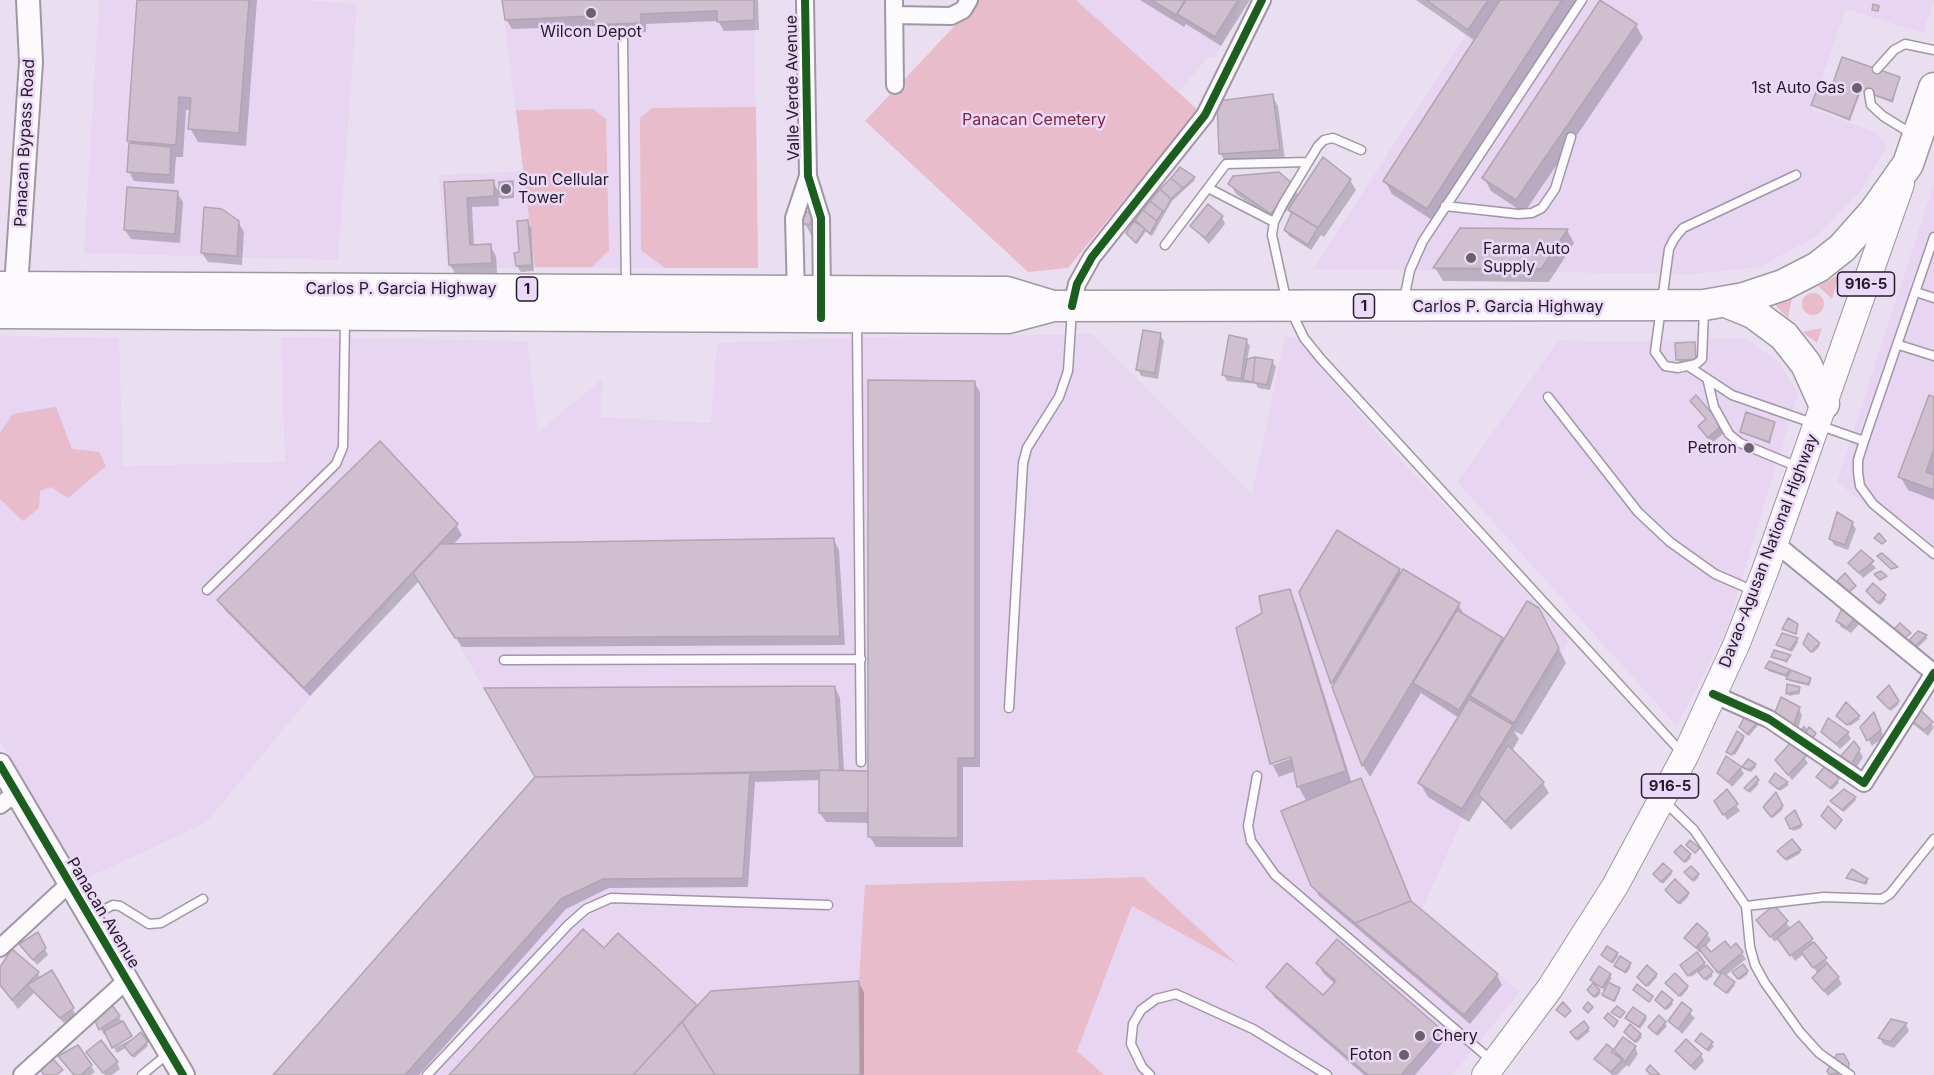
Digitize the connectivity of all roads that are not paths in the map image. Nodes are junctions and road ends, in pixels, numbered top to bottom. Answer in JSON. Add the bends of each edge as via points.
{"nodes":[{"id":1,"x":28,"y":0,"type":"edge"},
{"id":2,"x":806,"y":0,"type":"edge"},
{"id":3,"x":969,"y":0,"type":"edge"},
{"id":4,"x":1262,"y":0,"type":"edge"},
{"id":5,"x":1582,"y":0,"type":"edge"},
{"id":6,"x":894,"y":7,"type":"edge"},
{"id":7,"x":623,"y":40,"type":"dead end"},
{"id":8,"x":1934,"y":50,"type":"edge"},
{"id":9,"x":1877,"y":69,"type":"dead end"},
{"id":10,"x":895,"y":85,"type":"dead end"},
{"id":11,"x":1934,"y":88,"type":"edge"},
{"id":12,"x":1869,"y":93,"type":"dead end"},
{"id":13,"x":1571,"y":137,"type":"dead end"},
{"id":14,"x":1361,"y":150,"type":"dead end"},
{"id":15,"x":1913,"y":150,"type":"junction"},
{"id":16,"x":1308,"y":162,"type":"junction"},
{"id":17,"x":1796,"y":175,"type":"dead end"},
{"id":18,"x":808,"y":176,"type":"junction"},
{"id":19,"x":1210,"y":189,"type":"junction"},
{"id":20,"x":1445,"y":206,"type":"junction"},
{"id":21,"x":1274,"y":222,"type":"junction"},
{"id":22,"x":1934,"y":237,"type":"edge"},
{"id":23,"x":795,"y":239,"type":"junction"},
{"id":24,"x":821,"y":239,"type":"junction"},
{"id":25,"x":1166,"y":245,"type":"dead end"},
{"id":26,"x":8,"y":287,"type":"edge"},
{"id":27,"x":626,"y":290,"type":"junction"},
{"id":28,"x":1916,"y":292,"type":"junction"},
{"id":29,"x":1934,"y":298,"type":"edge"},
{"id":30,"x":154,"y":301,"type":"junction"},
{"id":31,"x":808,"y":304,"type":"junction"},
{"id":32,"x":857,"y":304,"type":"junction"},
{"id":33,"x":1715,"y":304,"type":"junction"},
{"id":34,"x":1062,"y":306,"type":"junction"},
{"id":35,"x":1288,"y":306,"type":"junction"},
{"id":36,"x":1402,"y":306,"type":"junction"},
{"id":37,"x":1662,"y":308,"type":"junction"},
{"id":38,"x":0,"y":313,"type":"edge"},
{"id":39,"x":345,"y":315,"type":"junction"},
{"id":40,"x":1899,"y":345,"type":"junction"},
{"id":41,"x":1934,"y":356,"type":"edge"},
{"id":42,"x":1688,"y":366,"type":"junction"},
{"id":43,"x":1708,"y":382,"type":"junction"},
{"id":44,"x":1548,"y":397,"type":"dead end"},
{"id":45,"x":1821,"y":414,"type":"junction"},
{"id":46,"x":1864,"y":441,"type":"junction"},
{"id":47,"x":1801,"y":468,"type":"junction"},
{"id":48,"x":1775,"y":543,"type":"junction"},
{"id":49,"x":1934,"y":554,"type":"edge"},
{"id":50,"x":207,"y":590,"type":"dead end"},
{"id":51,"x":1756,"y":593,"type":"junction"},
{"id":52,"x":861,"y":659,"type":"junction"},
{"id":53,"x":504,"y":660,"type":"dead end"},
{"id":54,"x":1934,"y":673,"type":"edge"},
{"id":55,"x":1713,"y":694,"type":"junction"},
{"id":56,"x":1009,"y":708,"type":"dead end"},
{"id":57,"x":1685,"y":756,"type":"junction"},
{"id":58,"x":861,"y":762,"type":"dead end"},
{"id":59,"x":0,"y":765,"type":"edge"},
{"id":60,"x":1257,"y":776,"type":"dead end"},
{"id":61,"x":8,"y":799,"type":"edge"},
{"id":62,"x":1663,"y":800,"type":"junction"},
{"id":63,"x":1934,"y":839,"type":"edge"},
{"id":64,"x":70,"y":883,"type":"junction"},
{"id":65,"x":202,"y":899,"type":"dead end"},
{"id":66,"x":828,"y":905,"type":"dead end"},
{"id":67,"x":1746,"y":906,"type":"junction"},
{"id":68,"x":90,"y":917,"type":"junction"},
{"id":69,"x":0,"y":948,"type":"edge"},
{"id":70,"x":127,"y":980,"type":"junction"},
{"id":71,"x":170,"y":1052,"type":"junction"},
{"id":72,"x":1490,"y":1069,"type":"edge"},
{"id":73,"x":22,"y":1075,"type":"edge"},
{"id":74,"x":142,"y":1075,"type":"edge"},
{"id":75,"x":183,"y":1075,"type":"edge"},
{"id":76,"x":428,"y":1075,"type":"edge"},
{"id":77,"x":1150,"y":1075,"type":"edge"},
{"id":78,"x":1327,"y":1075,"type":"edge"},
{"id":79,"x":1850,"y":1075,"type":"edge"}],
"edges":[{"from":1,"to":26,"type":"street","name":"Panacan Bypass Road","via":[[31,62]]},
{"from":2,"to":18,"type":"street","name":"Valle Verde Avenue"},
{"from":3,"to":6,"type":"street","via":[[963,10],[951,16]]},
{"from":4,"to":34,"type":"street","via":[[1205,115],[1102,244]]},
{"from":5,"to":20,"type":"lane"},
{"from":6,"to":10,"type":"street"},
{"from":7,"to":27,"type":"lane"},
{"from":8,"to":9,"type":"lane","via":[[1905,44]]},
{"from":11,"to":15,"type":"highway","name":"Davao-Agusan National Highway","number":"1"},
{"from":12,"to":15,"type":"lane","via":[[1871,105]]},
{"from":13,"to":20,"type":"lane","via":[[1555,189],[1542,208],[1518,214]]},
{"from":14,"to":16,"type":"lane","via":[[1333,138],[1318,146]]},
{"from":15,"to":33,"type":"highway","name":"Carlos P. Garcia Highway","number":"1","via":[[1865,223],[1828,260],[1778,287]]},
{"from":15,"to":45,"type":"main road","name":"Davao-Agusan National Highway","number":"916-5"},
{"from":16,"to":19,"type":"lane","via":[[1226,164]]},
{"from":16,"to":21,"type":"lane"},
{"from":17,"to":37,"type":"lane","via":[[1683,228],[1669,249]]},
{"from":18,"to":23,"type":"street","name":"Valle Verde Avenue","via":[[794,218]]},
{"from":18,"to":24,"type":"street","name":"Valle Verde Avenue","via":[[821,218]]},
{"from":19,"to":21,"type":"lane"},
{"from":19,"to":25,"type":"lane"},
{"from":20,"to":36,"type":"lane","via":[[1416,255]]},
{"from":21,"to":35,"type":"lane","via":[[1272,235]]},
{"from":22,"to":28,"type":"lane"},
{"from":23,"to":24,"type":"street"},
{"from":23,"to":31,"type":"street","name":"Valle Verde Avenue"},
{"from":24,"to":31,"type":"street","name":"Valle Verde Avenue"},
{"from":26,"to":30,"type":"highway","name":"Carlos P. Garcia Highway","number":"1"},
{"from":27,"to":30,"type":"highway","name":"Carlos P. Garcia Highway","number":"1"},
{"from":27,"to":31,"type":"highway","name":"Carlos P. Garcia Highway","number":"1"},
{"from":28,"to":29,"type":"lane"},
{"from":28,"to":40,"type":"lane"},
{"from":30,"to":38,"type":"highway","name":"Carlos P. Garcia Highway","number":"1"},
{"from":30,"to":39,"type":"highway","name":"Carlos P. Garcia Highway","number":"1"},
{"from":31,"to":32,"type":"highway","name":"Carlos P. Garcia Highway","number":"1"},
{"from":31,"to":39,"type":"highway","name":"Carlos P. Garcia Highway","number":"1"},
{"from":32,"to":34,"type":"highway","name":"Carlos P. Garcia Highway","number":"1","via":[[1008,318]]},
{"from":32,"to":52,"type":"lane"},
{"from":33,"to":37,"type":"highway","name":"Carlos P. Garcia Highway","number":"1"},
{"from":33,"to":42,"type":"lane","via":[[1704,351],[1696,364]]},
{"from":33,"to":45,"type":"highway","via":[[1752,313],[1784,336],[1806,364]]},
{"from":34,"to":35,"type":"highway","name":"Carlos P. Garcia Highway","number":"1"},
{"from":34,"to":56,"type":"lane","via":[[1070,354],[1066,378],[1027,448],[1023,463]]},
{"from":35,"to":36,"type":"highway","name":"Carlos P. Garcia Highway","number":"1"},
{"from":35,"to":57,"type":"lane","via":[[1304,338],[1321,359]]},
{"from":36,"to":37,"type":"highway","name":"Carlos P. Garcia Highway","number":"1"},
{"from":37,"to":42,"type":"lane","via":[[1655,352],[1665,366]]},
{"from":39,"to":50,"type":"lane","via":[[345,420],[343,447],[336,464]]},
{"from":40,"to":41,"type":"lane"},
{"from":40,"to":46,"type":"lane"},
{"from":42,"to":43,"type":"lane"},
{"from":43,"to":45,"type":"lane","via":[[1732,395]]},
{"from":43,"to":47,"type":"lane","via":[[1714,407],[1729,434],[1740,443]]},
{"from":44,"to":51,"type":"lane","via":[[1638,512],[1670,542],[1715,574]]},
{"from":45,"to":46,"type":"lane"},
{"from":45,"to":47,"type":"main road","name":"Davao-Agusan National Highway","number":"916-5"},
{"from":46,"to":49,"type":"lane","via":[[1858,472],[1865,495]]},
{"from":47,"to":48,"type":"main road","name":"Davao-Agusan National Highway","number":"916-5"},
{"from":48,"to":51,"type":"main road","name":"Davao-Agusan National Highway","number":"916-5"},
{"from":48,"to":54,"type":"street"},
{"from":51,"to":55,"type":"main road","name":"Davao-Agusan National Highway","number":"916-5"},
{"from":52,"to":53,"type":"lane"},
{"from":52,"to":58,"type":"lane"},
{"from":54,"to":55,"type":"street","via":[[1864,783],[1769,719]]},
{"from":55,"to":57,"type":"main road","name":"Davao-Agusan National Highway","number":"916-5"},
{"from":57,"to":62,"type":"main road","name":"Davao-Agusan National Highway","number":"916-5"},
{"from":59,"to":61,"type":"street","name":"Panacan Avenue"},
{"from":60,"to":72,"type":"lane","via":[[1248,826],[1255,849],[1275,875]]},
{"from":61,"to":64,"type":"street","name":"Panacan Avenue"},
{"from":62,"to":67,"type":"lane","via":[[1694,830]]},
{"from":62,"to":72,"type":"main road","name":"Davao-Agusan National Highway","number":"916-5","via":[[1615,886],[1550,988]]},
{"from":63,"to":67,"type":"lane","via":[[1882,899],[1824,897]]},
{"from":64,"to":68,"type":"street","name":"Panacan Avenue"},
{"from":64,"to":69,"type":"street"},
{"from":65,"to":68,"type":"lane","via":[[161,922],[149,924],[113,905]]},
{"from":66,"to":76,"type":"lane","via":[[611,898],[586,909],[568,924]]},
{"from":67,"to":79,"type":"lane","via":[[1750,946],[1765,983],[1819,1053]]},
{"from":68,"to":70,"type":"street","name":"Panacan Avenue"},
{"from":70,"to":71,"type":"street","name":"Panacan Avenue"},
{"from":70,"to":73,"type":"street"},
{"from":71,"to":74,"type":"lane"},
{"from":71,"to":75,"type":"street","name":"Panacan Avenue"},
{"from":77,"to":78,"type":"lane","via":[[1131,1044],[1133,1024],[1141,1010],[1156,999],[1176,994],[1253,1029]]}]}
